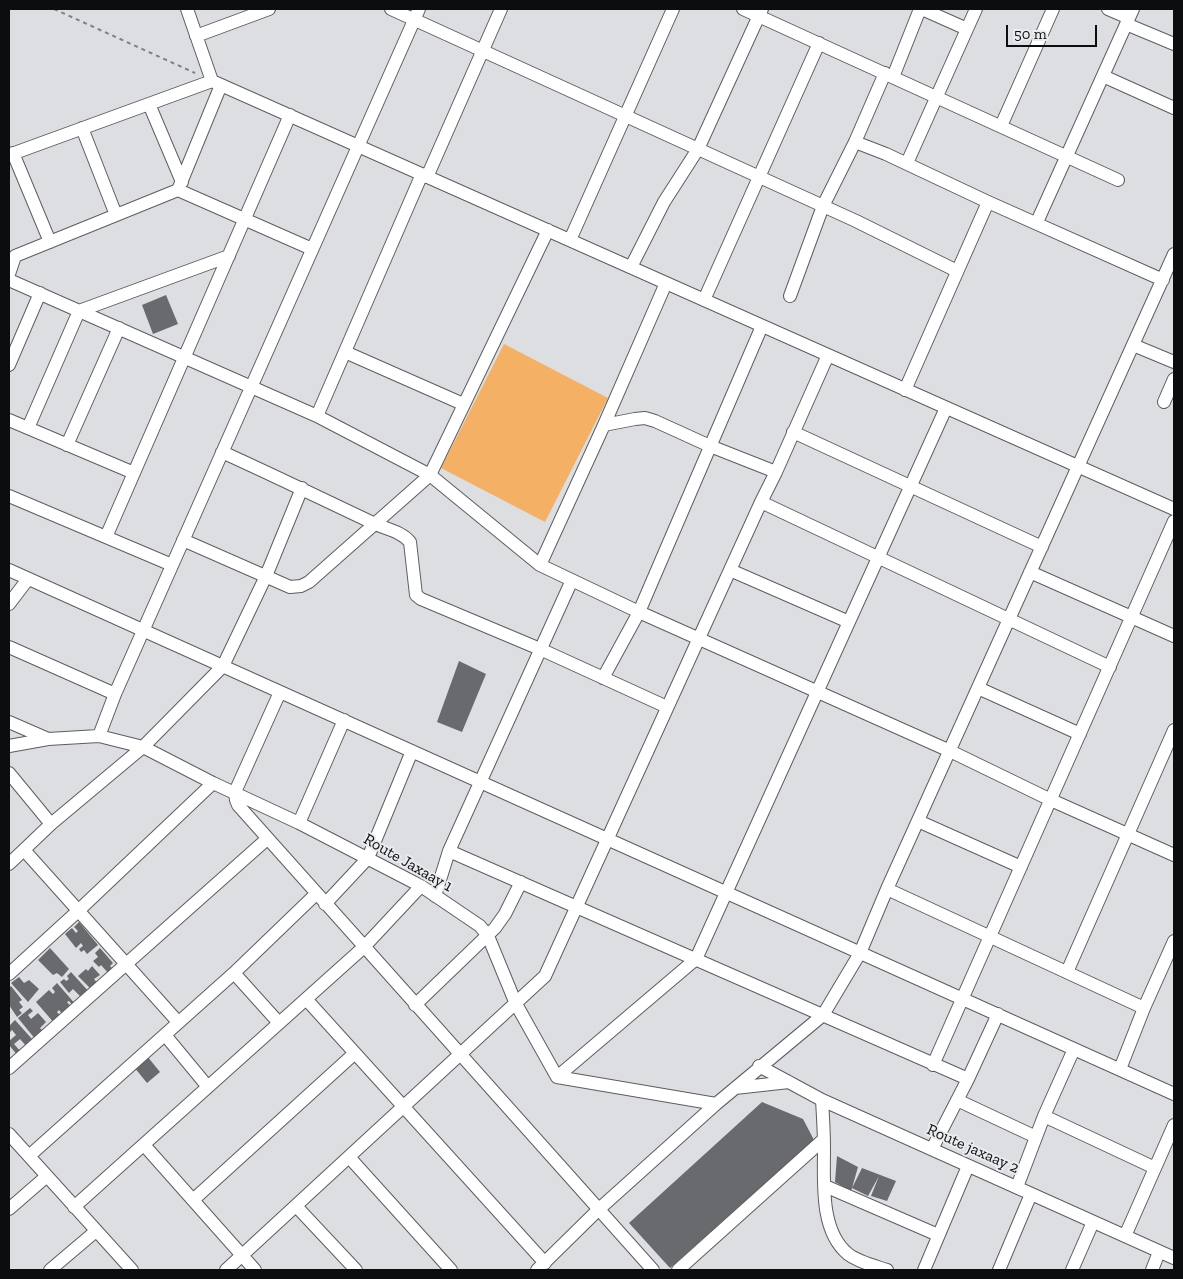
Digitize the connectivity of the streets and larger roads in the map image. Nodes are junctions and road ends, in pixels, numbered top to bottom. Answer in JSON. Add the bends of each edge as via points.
{"nodes":[{"id":1,"x":187,"y":9,"type":"edge"},
{"id":2,"x":269,"y":9,"type":"edge"},
{"id":3,"x":390,"y":9,"type":"edge"},
{"id":4,"x":501,"y":9,"type":"edge"},
{"id":5,"x":673,"y":9,"type":"edge"},
{"id":6,"x":743,"y":9,"type":"edge"},
{"id":7,"x":921,"y":9,"type":"edge"},
{"id":8,"x":976,"y":9,"type":"edge"},
{"id":9,"x":1053,"y":9,"type":"edge"},
{"id":10,"x":1108,"y":9,"type":"edge"},
{"id":11,"x":760,"y":12,"type":"edge"},
{"id":12,"x":417,"y":14,"type":"edge"},
{"id":13,"x":1129,"y":17,"type":"edge"},
{"id":14,"x":967,"y":29,"type":"junction"},
{"id":15,"x":196,"y":36,"type":"junction"},
{"id":16,"x":819,"y":43,"type":"junction"},
{"id":17,"x":1174,"y":44,"type":"edge"},
{"id":18,"x":482,"y":51,"type":"junction"},
{"id":19,"x":889,"y":75,"type":"junction"},
{"id":20,"x":1103,"y":76,"type":"junction"},
{"id":21,"x":217,"y":83,"type":"junction"},
{"id":22,"x":936,"y":97,"type":"junction"},
{"id":23,"x":149,"y":104,"type":"junction"},
{"id":24,"x":1174,"y":108,"type":"edge"},
{"id":25,"x":290,"y":116,"type":"junction"},
{"id":26,"x":625,"y":116,"type":"junction"},
{"id":27,"x":1000,"y":126,"type":"junction"},
{"id":28,"x":82,"y":128,"type":"junction"},
{"id":29,"x":855,"y":142,"type":"junction"},
{"id":30,"x":358,"y":146,"type":"junction"},
{"id":31,"x":698,"y":149,"type":"junction"},
{"id":32,"x":11,"y":154,"type":"edge"},
{"id":33,"x":1067,"y":156,"type":"junction"},
{"id":34,"x":907,"y":163,"type":"junction"},
{"id":35,"x":424,"y":175,"type":"junction"},
{"id":36,"x":759,"y":177,"type":"junction"},
{"id":37,"x":1118,"y":180,"type":"dead end"},
{"id":38,"x":180,"y":186,"type":"junction"},
{"id":39,"x":988,"y":202,"type":"junction"},
{"id":40,"x":823,"y":206,"type":"junction"},
{"id":41,"x":116,"y":215,"type":"junction"},
{"id":42,"x":245,"y":219,"type":"junction"},
{"id":43,"x":1037,"y":222,"type":"junction"},
{"id":44,"x":548,"y":230,"type":"junction"},
{"id":45,"x":570,"y":240,"type":"junction"},
{"id":46,"x":50,"y":242,"type":"junction"},
{"id":47,"x":312,"y":249,"type":"junction"},
{"id":48,"x":1174,"y":254,"type":"edge"},
{"id":49,"x":229,"y":256,"type":"junction"},
{"id":50,"x":631,"y":267,"type":"junction"},
{"id":51,"x":957,"y":271,"type":"junction"},
{"id":52,"x":9,"y":274,"type":"edge"},
{"id":53,"x":1168,"y":276,"type":"edge"},
{"id":54,"x":9,"y":280,"type":"edge"},
{"id":55,"x":666,"y":283,"type":"junction"},
{"id":56,"x":40,"y":293,"type":"junction"},
{"id":57,"x":790,"y":296,"type":"dead end"},
{"id":58,"x":704,"y":300,"type":"junction"},
{"id":59,"x":79,"y":311,"type":"junction"},
{"id":60,"x":762,"y":326,"type":"junction"},
{"id":61,"x":119,"y":328,"type":"junction"},
{"id":62,"x":1133,"y":345,"type":"junction"},
{"id":63,"x":345,"y":352,"type":"junction"},
{"id":64,"x":828,"y":355,"type":"junction"},
{"id":65,"x":184,"y":357,"type":"junction"},
{"id":66,"x":1174,"y":362,"type":"edge"},
{"id":67,"x":9,"y":365,"type":"edge"},
{"id":68,"x":1174,"y":379,"type":"edge"},
{"id":69,"x":251,"y":386,"type":"junction"},
{"id":70,"x":905,"y":390,"type":"junction"},
{"id":71,"x":1164,"y":402,"type":"dead end"},
{"id":72,"x":464,"y":404,"type":"junction"},
{"id":73,"x":946,"y":408,"type":"junction"},
{"id":74,"x":318,"y":416,"type":"junction"},
{"id":75,"x":9,"y":420,"type":"edge"},
{"id":76,"x":604,"y":425,"type":"junction"},
{"id":77,"x":28,"y":428,"type":"junction"},
{"id":78,"x":793,"y":432,"type":"junction"},
{"id":79,"x":67,"y":445,"type":"junction"},
{"id":80,"x":710,"y":446,"type":"junction"},
{"id":81,"x":222,"y":452,"type":"junction"},
{"id":82,"x":1078,"y":466,"type":"junction"},
{"id":83,"x":776,"y":472,"type":"junction"},
{"id":84,"x":134,"y":473,"type":"junction"},
{"id":85,"x":430,"y":475,"type":"junction"},
{"id":86,"x":910,"y":486,"type":"junction"},
{"id":87,"x":302,"y":488,"type":"junction"},
{"id":88,"x":9,"y":496,"type":"edge"},
{"id":89,"x":761,"y":502,"type":"junction"},
{"id":90,"x":1174,"y":509,"type":"edge"},
{"id":91,"x":1174,"y":521,"type":"edge"},
{"id":92,"x":375,"y":524,"type":"junction"},
{"id":93,"x":106,"y":537,"type":"junction"},
{"id":94,"x":183,"y":540,"type":"junction"},
{"id":95,"x":1042,"y":547,"type":"junction"},
{"id":96,"x":878,"y":557,"type":"junction"},
{"id":97,"x":172,"y":565,"type":"junction"},
{"id":98,"x":540,"y":565,"type":"junction"},
{"id":99,"x":9,"y":570,"type":"edge"},
{"id":100,"x":730,"y":570,"type":"junction"},
{"id":101,"x":1030,"y":572,"type":"junction"},
{"id":102,"x":266,"y":576,"type":"junction"},
{"id":103,"x":28,"y":579,"type":"junction"},
{"id":104,"x":572,"y":580,"type":"junction"},
{"id":105,"x":9,"y":604,"type":"edge"},
{"id":106,"x":639,"y":612,"type":"junction"},
{"id":107,"x":1132,"y":617,"type":"junction"},
{"id":108,"x":1009,"y":619,"type":"junction"},
{"id":109,"x":849,"y":622,"type":"junction"},
{"id":110,"x":143,"y":630,"type":"junction"},
{"id":111,"x":1174,"y":636,"type":"edge"},
{"id":112,"x":699,"y":639,"type":"junction"},
{"id":113,"x":9,"y":647,"type":"edge"},
{"id":114,"x":540,"y":649,"type":"junction"},
{"id":115,"x":223,"y":666,"type":"junction"},
{"id":116,"x":1110,"y":667,"type":"junction"},
{"id":117,"x":603,"y":678,"type":"junction"},
{"id":118,"x":978,"y":688,"type":"junction"},
{"id":119,"x":280,"y":692,"type":"junction"},
{"id":120,"x":817,"y":692,"type":"junction"},
{"id":121,"x":115,"y":694,"type":"junction"},
{"id":122,"x":667,"y":708,"type":"junction"},
{"id":123,"x":344,"y":720,"type":"junction"},
{"id":124,"x":9,"y":722,"type":"edge"},
{"id":125,"x":1174,"y":730,"type":"edge"},
{"id":126,"x":1080,"y":734,"type":"junction"},
{"id":127,"x":99,"y":736,"type":"junction"},
{"id":128,"x":48,"y":740,"type":"junction"},
{"id":129,"x":9,"y":746,"type":"edge"},
{"id":130,"x":143,"y":747,"type":"junction"},
{"id":131,"x":412,"y":751,"type":"junction"},
{"id":132,"x":950,"y":751,"type":"junction"},
{"id":133,"x":9,"y":773,"type":"edge"},
{"id":134,"x":480,"y":782,"type":"junction"},
{"id":135,"x":213,"y":783,"type":"junction"},
{"id":136,"x":235,"y":792,"type":"junction"},
{"id":137,"x":1050,"y":800,"type":"junction"},
{"id":138,"x":918,"y":821,"type":"junction"},
{"id":139,"x":299,"y":823,"type":"junction"},
{"id":140,"x":51,"y":824,"type":"junction"},
{"id":141,"x":1128,"y":835,"type":"junction"},
{"id":142,"x":267,"y":839,"type":"junction"},
{"id":143,"x":607,"y":839,"type":"junction"},
{"id":144,"x":24,"y":850,"type":"junction"},
{"id":145,"x":450,"y":851,"type":"junction"},
{"id":146,"x":1174,"y":855,"type":"edge"},
{"id":147,"x":368,"y":858,"type":"junction"},
{"id":148,"x":9,"y":864,"type":"edge"},
{"id":149,"x":1021,"y":867,"type":"junction"},
{"id":150,"x":521,"y":882,"type":"junction"},
{"id":151,"x":421,"y":886,"type":"junction"},
{"id":152,"x":888,"y":889,"type":"junction"},
{"id":153,"x":726,"y":893,"type":"junction"},
{"id":154,"x":435,"y":896,"type":"junction"},
{"id":155,"x":320,"y":899,"type":"junction"},
{"id":156,"x":576,"y":907,"type":"junction"},
{"id":157,"x":78,"y":911,"type":"junction"},
{"id":158,"x":488,"y":936,"type":"junction"},
{"id":159,"x":990,"y":936,"type":"junction"},
{"id":160,"x":1174,"y":941,"type":"edge"},
{"id":161,"x":364,"y":947,"type":"junction"},
{"id":162,"x":860,"y":953,"type":"junction"},
{"id":163,"x":696,"y":959,"type":"junction"},
{"id":164,"x":126,"y":964,"type":"junction"},
{"id":165,"x":1067,"y":972,"type":"junction"},
{"id":166,"x":234,"y":973,"type":"junction"},
{"id":167,"x":9,"y":974,"type":"edge"},
{"id":168,"x":306,"y":999,"type":"junction"},
{"id":169,"x":962,"y":999,"type":"junction"},
{"id":170,"x":516,"y":1004,"type":"junction"},
{"id":171,"x":415,"y":1005,"type":"junction"},
{"id":172,"x":1144,"y":1008,"type":"junction"},
{"id":173,"x":998,"y":1014,"type":"junction"},
{"id":174,"x":822,"y":1015,"type":"junction"},
{"id":175,"x":178,"y":1022,"type":"junction"},
{"id":176,"x":279,"y":1023,"type":"junction"},
{"id":177,"x":165,"y":1035,"type":"junction"},
{"id":178,"x":1074,"y":1049,"type":"junction"},
{"id":179,"x":355,"y":1053,"type":"junction"},
{"id":180,"x":460,"y":1055,"type":"junction"},
{"id":181,"x":933,"y":1065,"type":"junction"},
{"id":182,"x":759,"y":1066,"type":"junction"},
{"id":183,"x":9,"y":1068,"type":"edge"},
{"id":184,"x":1120,"y":1069,"type":"junction"},
{"id":185,"x":556,"y":1077,"type":"junction"},
{"id":186,"x":968,"y":1079,"type":"junction"},
{"id":187,"x":789,"y":1082,"type":"junction"},
{"id":188,"x":208,"y":1087,"type":"junction"},
{"id":189,"x":735,"y":1088,"type":"junction"},
{"id":190,"x":1174,"y":1094,"type":"edge"},
{"id":191,"x":822,"y":1100,"type":"junction"},
{"id":192,"x":957,"y":1100,"type":"junction"},
{"id":193,"x":716,"y":1104,"type":"junction"},
{"id":194,"x":403,"y":1107,"type":"junction"},
{"id":195,"x":1044,"y":1116,"type":"junction"},
{"id":196,"x":1174,"y":1125,"type":"edge"},
{"id":197,"x":9,"y":1134,"type":"edge"},
{"id":198,"x":1036,"y":1137,"type":"junction"},
{"id":199,"x":824,"y":1139,"type":"junction"},
{"id":200,"x":144,"y":1145,"type":"junction"},
{"id":201,"x":932,"y":1149,"type":"junction"},
{"id":202,"x":29,"y":1156,"type":"junction"},
{"id":203,"x":349,"y":1157,"type":"junction"},
{"id":204,"x":968,"y":1166,"type":"junction"},
{"id":205,"x":1155,"y":1168,"type":"junction"},
{"id":206,"x":47,"y":1176,"type":"junction"},
{"id":207,"x":824,"y":1186,"type":"junction"},
{"id":208,"x":1017,"y":1187,"type":"junction"},
{"id":209,"x":1032,"y":1194,"type":"junction"},
{"id":210,"x":193,"y":1200,"type":"junction"},
{"id":211,"x":74,"y":1206,"type":"junction"},
{"id":212,"x":296,"y":1206,"type":"junction"},
{"id":213,"x":9,"y":1209,"type":"edge"},
{"id":214,"x":598,"y":1210,"type":"junction"},
{"id":215,"x":1093,"y":1222,"type":"junction"},
{"id":216,"x":96,"y":1231,"type":"junction"},
{"id":217,"x":938,"y":1235,"type":"junction"},
{"id":218,"x":1125,"y":1236,"type":"junction"},
{"id":219,"x":1159,"y":1252,"type":"junction"},
{"id":220,"x":242,"y":1255,"type":"junction"},
{"id":221,"x":1174,"y":1258,"type":"edge"},
{"id":222,"x":541,"y":1267,"type":"edge"},
{"id":223,"x":50,"y":1270,"type":"edge"},
{"id":224,"x":132,"y":1270,"type":"edge"},
{"id":225,"x":226,"y":1270,"type":"edge"},
{"id":226,"x":255,"y":1270,"type":"edge"},
{"id":227,"x":356,"y":1270,"type":"edge"},
{"id":228,"x":451,"y":1270,"type":"edge"},
{"id":229,"x":653,"y":1270,"type":"edge"},
{"id":230,"x":678,"y":1270,"type":"edge"},
{"id":231,"x":887,"y":1270,"type":"edge"},
{"id":232,"x":924,"y":1270,"type":"edge"},
{"id":233,"x":999,"y":1270,"type":"edge"},
{"id":234,"x":1072,"y":1270,"type":"edge"},
{"id":235,"x":1152,"y":1270,"type":"edge"}],
"edges":[{"from":1,"to":15,"type":"street"},
{"from":2,"to":15,"type":"street"},
{"from":3,"to":12,"type":"street"},
{"from":4,"to":18,"type":"street"},
{"from":5,"to":26,"type":"street"},
{"from":6,"to":11,"type":"street"},
{"from":7,"to":14,"type":"street"},
{"from":7,"to":19,"type":"street"},
{"from":8,"to":14,"type":"street"},
{"from":9,"to":27,"type":"street"},
{"from":10,"to":13,"type":"street"},
{"from":11,"to":16,"type":"street"},
{"from":11,"to":31,"type":"street"},
{"from":12,"to":18,"type":"street"},
{"from":12,"to":30,"type":"street"},
{"from":13,"to":17,"type":"street"},
{"from":13,"to":20,"type":"street"},
{"from":14,"to":22,"type":"street"},
{"from":15,"to":21,"type":"street"},
{"from":16,"to":19,"type":"street"},
{"from":16,"to":36,"type":"street"},
{"from":18,"to":26,"type":"street"},
{"from":18,"to":35,"type":"street"},
{"from":19,"to":22,"type":"street"},
{"from":19,"to":29,"type":"street"},
{"from":20,"to":24,"type":"street"},
{"from":20,"to":33,"type":"street"},
{"from":21,"to":23,"type":"street"},
{"from":21,"to":25,"type":"street"},
{"from":21,"to":38,"type":"street"},
{"from":22,"to":27,"type":"street"},
{"from":22,"to":34,"type":"street"},
{"from":23,"to":28,"type":"street"},
{"from":23,"to":38,"type":"street"},
{"from":25,"to":30,"type":"street"},
{"from":25,"to":42,"type":"street"},
{"from":26,"to":31,"type":"street"},
{"from":26,"to":45,"type":"street"},
{"from":27,"to":33,"type":"street"},
{"from":28,"to":32,"type":"street"},
{"from":28,"to":41,"type":"street"},
{"from":29,"to":34,"type":"street"},
{"from":29,"to":40,"type":"street"},
{"from":30,"to":35,"type":"street"},
{"from":30,"to":47,"type":"street"},
{"from":31,"to":36,"type":"street"},
{"from":31,"to":50,"type":"street","via":[[664,202]]},
{"from":32,"to":46,"type":"street"},
{"from":33,"to":37,"type":"street"},
{"from":33,"to":43,"type":"street"},
{"from":34,"to":39,"type":"street"},
{"from":35,"to":44,"type":"street"},
{"from":35,"to":63,"type":"street"},
{"from":36,"to":40,"type":"street"},
{"from":36,"to":58,"type":"street"},
{"from":38,"to":41,"type":"street"},
{"from":38,"to":42,"type":"street"},
{"from":39,"to":43,"type":"street"},
{"from":39,"to":51,"type":"street"},
{"from":40,"to":51,"type":"street"},
{"from":40,"to":57,"type":"street"},
{"from":41,"to":46,"type":"street"},
{"from":42,"to":47,"type":"street"},
{"from":42,"to":49,"type":"street"},
{"from":43,"to":53,"type":"street"},
{"from":44,"to":45,"type":"street"},
{"from":44,"to":72,"type":"street"},
{"from":45,"to":50,"type":"street"},
{"from":46,"to":52,"type":"street","via":[[15,256]]},
{"from":47,"to":69,"type":"street"},
{"from":48,"to":53,"type":"street"},
{"from":49,"to":59,"type":"street"},
{"from":49,"to":65,"type":"street"},
{"from":50,"to":55,"type":"street"},
{"from":51,"to":70,"type":"street"},
{"from":53,"to":62,"type":"street"},
{"from":54,"to":56,"type":"street"},
{"from":55,"to":58,"type":"street"},
{"from":55,"to":76,"type":"street"},
{"from":56,"to":59,"type":"street"},
{"from":56,"to":67,"type":"street"},
{"from":58,"to":60,"type":"street"},
{"from":59,"to":61,"type":"street"},
{"from":59,"to":77,"type":"street"},
{"from":60,"to":64,"type":"street"},
{"from":60,"to":80,"type":"street"},
{"from":61,"to":65,"type":"street"},
{"from":61,"to":79,"type":"street"},
{"from":62,"to":66,"type":"street"},
{"from":62,"to":82,"type":"street"},
{"from":63,"to":72,"type":"street"},
{"from":63,"to":74,"type":"street"},
{"from":64,"to":70,"type":"street"},
{"from":64,"to":78,"type":"street"},
{"from":65,"to":69,"type":"street"},
{"from":65,"to":84,"type":"street"},
{"from":68,"to":71,"type":"street"},
{"from":69,"to":74,"type":"street"},
{"from":69,"to":81,"type":"street"},
{"from":70,"to":73,"type":"street"},
{"from":72,"to":85,"type":"street"},
{"from":73,"to":82,"type":"street"},
{"from":73,"to":86,"type":"street"},
{"from":74,"to":85,"type":"street"},
{"from":75,"to":77,"type":"street"},
{"from":76,"to":80,"type":"street","via":[[644,418]]},
{"from":76,"to":98,"type":"street"},
{"from":77,"to":79,"type":"street"},
{"from":78,"to":83,"type":"street"},
{"from":78,"to":86,"type":"street"},
{"from":79,"to":84,"type":"street"},
{"from":80,"to":83,"type":"street"},
{"from":80,"to":106,"type":"street"},
{"from":81,"to":87,"type":"street"},
{"from":81,"to":94,"type":"street"},
{"from":82,"to":90,"type":"street"},
{"from":82,"to":95,"type":"street"},
{"from":83,"to":89,"type":"street"},
{"from":84,"to":93,"type":"street"},
{"from":85,"to":92,"type":"street"},
{"from":85,"to":98,"type":"street"},
{"from":86,"to":95,"type":"street"},
{"from":86,"to":96,"type":"street"},
{"from":87,"to":92,"type":"street"},
{"from":87,"to":102,"type":"street"},
{"from":88,"to":93,"type":"street"},
{"from":89,"to":96,"type":"street"},
{"from":89,"to":100,"type":"street"},
{"from":91,"to":107,"type":"street"},
{"from":92,"to":102,"type":"street","via":[[301,586],[290,587]]},
{"from":92,"to":114,"type":"street","via":[[405,536],[410,542],[416,595],[421,599]]},
{"from":93,"to":97,"type":"street"},
{"from":94,"to":97,"type":"street"},
{"from":94,"to":102,"type":"street"},
{"from":95,"to":101,"type":"street"},
{"from":96,"to":108,"type":"street"},
{"from":96,"to":109,"type":"street"},
{"from":97,"to":110,"type":"street"},
{"from":98,"to":104,"type":"street"},
{"from":99,"to":103,"type":"street"},
{"from":100,"to":109,"type":"street"},
{"from":100,"to":112,"type":"street"},
{"from":101,"to":107,"type":"street"},
{"from":101,"to":108,"type":"street"},
{"from":102,"to":115,"type":"street"},
{"from":103,"to":105,"type":"street"},
{"from":103,"to":110,"type":"street"},
{"from":104,"to":106,"type":"street"},
{"from":104,"to":114,"type":"street"},
{"from":106,"to":112,"type":"street"},
{"from":106,"to":117,"type":"street"},
{"from":107,"to":111,"type":"street"},
{"from":107,"to":116,"type":"street"},
{"from":108,"to":116,"type":"street"},
{"from":108,"to":118,"type":"street"},
{"from":109,"to":120,"type":"street"},
{"from":110,"to":115,"type":"street"},
{"from":110,"to":121,"type":"street"},
{"from":112,"to":120,"type":"street"},
{"from":112,"to":122,"type":"street"},
{"from":113,"to":121,"type":"street"},
{"from":114,"to":117,"type":"street"},
{"from":114,"to":134,"type":"street"},
{"from":115,"to":119,"type":"street"},
{"from":115,"to":130,"type":"street"},
{"from":116,"to":126,"type":"street"},
{"from":117,"to":122,"type":"street"},
{"from":118,"to":126,"type":"street"},
{"from":118,"to":132,"type":"street"},
{"from":119,"to":123,"type":"street"},
{"from":119,"to":136,"type":"street"},
{"from":120,"to":132,"type":"street"},
{"from":120,"to":153,"type":"street"},
{"from":121,"to":127,"type":"street"},
{"from":122,"to":143,"type":"street"},
{"from":123,"to":131,"type":"street"},
{"from":123,"to":139,"type":"street"},
{"from":124,"to":128,"type":"street"},
{"from":125,"to":141,"type":"street"},
{"from":126,"to":137,"type":"street"},
{"from":127,"to":128,"type":"street","name":"Route Jaxaay 1"},
{"from":127,"to":130,"type":"street","name":"Route Jaxaay 1"},
{"from":128,"to":129,"type":"street","name":"Route Jaxaay 1"},
{"from":130,"to":135,"type":"street","name":"Route Jaxaay 1"},
{"from":130,"to":140,"type":"street"},
{"from":131,"to":134,"type":"street"},
{"from":131,"to":147,"type":"street"},
{"from":132,"to":137,"type":"street"},
{"from":132,"to":138,"type":"street"},
{"from":133,"to":140,"type":"street"},
{"from":134,"to":143,"type":"street"},
{"from":134,"to":145,"type":"street"},
{"from":135,"to":136,"type":"street","name":"Route Jaxaay 1"},
{"from":135,"to":157,"type":"street"},
{"from":136,"to":139,"type":"street","name":"Route Jaxaay 1"},
{"from":136,"to":142,"type":"street","via":[[238,805]]},
{"from":137,"to":141,"type":"street"},
{"from":137,"to":149,"type":"street"},
{"from":138,"to":149,"type":"street"},
{"from":138,"to":152,"type":"street"},
{"from":139,"to":147,"type":"street","name":"Route Jaxaay 1"},
{"from":140,"to":144,"type":"street"},
{"from":141,"to":146,"type":"street"},
{"from":141,"to":165,"type":"street"},
{"from":142,"to":155,"type":"street"},
{"from":142,"to":164,"type":"street"},
{"from":143,"to":153,"type":"street"},
{"from":143,"to":156,"type":"street"},
{"from":144,"to":148,"type":"street"},
{"from":144,"to":157,"type":"street"},
{"from":145,"to":150,"type":"street"},
{"from":145,"to":154,"type":"street"},
{"from":147,"to":151,"type":"street","name":"Route Jaxaay 1"},
{"from":147,"to":155,"type":"street"},
{"from":149,"to":159,"type":"street"},
{"from":150,"to":156,"type":"street"},
{"from":150,"to":158,"type":"street","via":[[505,914]]},
{"from":151,"to":154,"type":"street","name":"Route Jaxaay 1"},
{"from":151,"to":161,"type":"street"},
{"from":152,"to":159,"type":"street"},
{"from":152,"to":162,"type":"street"},
{"from":153,"to":162,"type":"street"},
{"from":153,"to":163,"type":"street"},
{"from":154,"to":158,"type":"street","name":"Route Jaxaay 1","via":[[480,926]]},
{"from":155,"to":161,"type":"street"},
{"from":155,"to":166,"type":"street"},
{"from":156,"to":163,"type":"street"},
{"from":156,"to":170,"type":"street","via":[[545,976]]},
{"from":157,"to":164,"type":"street"},
{"from":157,"to":167,"type":"street"},
{"from":158,"to":170,"type":"street","name":"Route Jaxaay 1"},
{"from":158,"to":171,"type":"street"},
{"from":159,"to":165,"type":"street"},
{"from":159,"to":169,"type":"street"},
{"from":160,"to":172,"type":"street"},
{"from":161,"to":168,"type":"street"},
{"from":161,"to":171,"type":"street"},
{"from":162,"to":169,"type":"street"},
{"from":162,"to":174,"type":"street"},
{"from":163,"to":174,"type":"street"},
{"from":163,"to":185,"type":"street"},
{"from":164,"to":175,"type":"street"},
{"from":164,"to":183,"type":"street"},
{"from":165,"to":172,"type":"street"},
{"from":166,"to":175,"type":"street"},
{"from":166,"to":176,"type":"street"},
{"from":168,"to":176,"type":"street"},
{"from":168,"to":179,"type":"street"},
{"from":169,"to":173,"type":"street"},
{"from":169,"to":181,"type":"street"},
{"from":170,"to":180,"type":"street"},
{"from":170,"to":185,"type":"street","name":"Route Jaxaay 1"},
{"from":171,"to":180,"type":"street"},
{"from":172,"to":184,"type":"street"},
{"from":173,"to":178,"type":"street"},
{"from":173,"to":186,"type":"street"},
{"from":174,"to":181,"type":"street"},
{"from":174,"to":182,"type":"street"},
{"from":175,"to":177,"type":"street"},
{"from":176,"to":188,"type":"street"},
{"from":177,"to":188,"type":"street"},
{"from":177,"to":202,"type":"street"},
{"from":178,"to":184,"type":"street"},
{"from":178,"to":195,"type":"street"},
{"from":179,"to":194,"type":"street"},
{"from":179,"to":210,"type":"street"},
{"from":180,"to":194,"type":"street"},
{"from":180,"to":214,"type":"street"},
{"from":181,"to":186,"type":"street"},
{"from":182,"to":187,"type":"street","name":"Route jaxaay 2"},
{"from":182,"to":189,"type":"street"},
{"from":184,"to":190,"type":"street"},
{"from":185,"to":193,"type":"street"},
{"from":186,"to":192,"type":"street"},
{"from":187,"to":189,"type":"street"},
{"from":187,"to":191,"type":"street","name":"Route jaxaay 2"},
{"from":188,"to":200,"type":"street"},
{"from":189,"to":193,"type":"street"},
{"from":191,"to":199,"type":"street"},
{"from":191,"to":201,"type":"street","name":"Route jaxaay 2"},
{"from":192,"to":198,"type":"street"},
{"from":192,"to":201,"type":"street"},
{"from":193,"to":214,"type":"street"},
{"from":194,"to":203,"type":"street"},
{"from":194,"to":222,"type":"street"},
{"from":195,"to":198,"type":"street"},
{"from":195,"to":205,"type":"street"},
{"from":196,"to":205,"type":"street"},
{"from":197,"to":202,"type":"street"},
{"from":198,"to":208,"type":"street"},
{"from":199,"to":207,"type":"street"},
{"from":199,"to":230,"type":"street"},
{"from":200,"to":210,"type":"street"},
{"from":200,"to":211,"type":"street"},
{"from":201,"to":204,"type":"street","name":"Route jaxaay 2"},
{"from":202,"to":206,"type":"street"},
{"from":203,"to":212,"type":"street"},
{"from":203,"to":228,"type":"street"},
{"from":204,"to":208,"type":"street","name":"Route jaxaay 2"},
{"from":204,"to":217,"type":"street"},
{"from":205,"to":218,"type":"street"},
{"from":206,"to":211,"type":"street"},
{"from":206,"to":213,"type":"street"},
{"from":207,"to":217,"type":"street"},
{"from":207,"to":231,"type":"street","via":[[829,1221],[842,1248],[850,1256]]},
{"from":208,"to":209,"type":"street","name":"Route jaxaay 2"},
{"from":209,"to":215,"type":"street","name":"Route jaxaay 2"},
{"from":209,"to":233,"type":"street"},
{"from":210,"to":220,"type":"street"},
{"from":211,"to":216,"type":"street"},
{"from":212,"to":220,"type":"street"},
{"from":212,"to":227,"type":"street"},
{"from":214,"to":222,"type":"street"},
{"from":214,"to":229,"type":"street"},
{"from":215,"to":218,"type":"street","name":"Route jaxaay 2"},
{"from":215,"to":234,"type":"street"},
{"from":216,"to":223,"type":"street"},
{"from":216,"to":224,"type":"street"},
{"from":217,"to":232,"type":"street"},
{"from":218,"to":219,"type":"street","name":"Route jaxaay 2"},
{"from":219,"to":221,"type":"street","name":"Route jaxaay 2"},
{"from":219,"to":235,"type":"street"},
{"from":220,"to":225,"type":"street"},
{"from":220,"to":226,"type":"street"}]}
